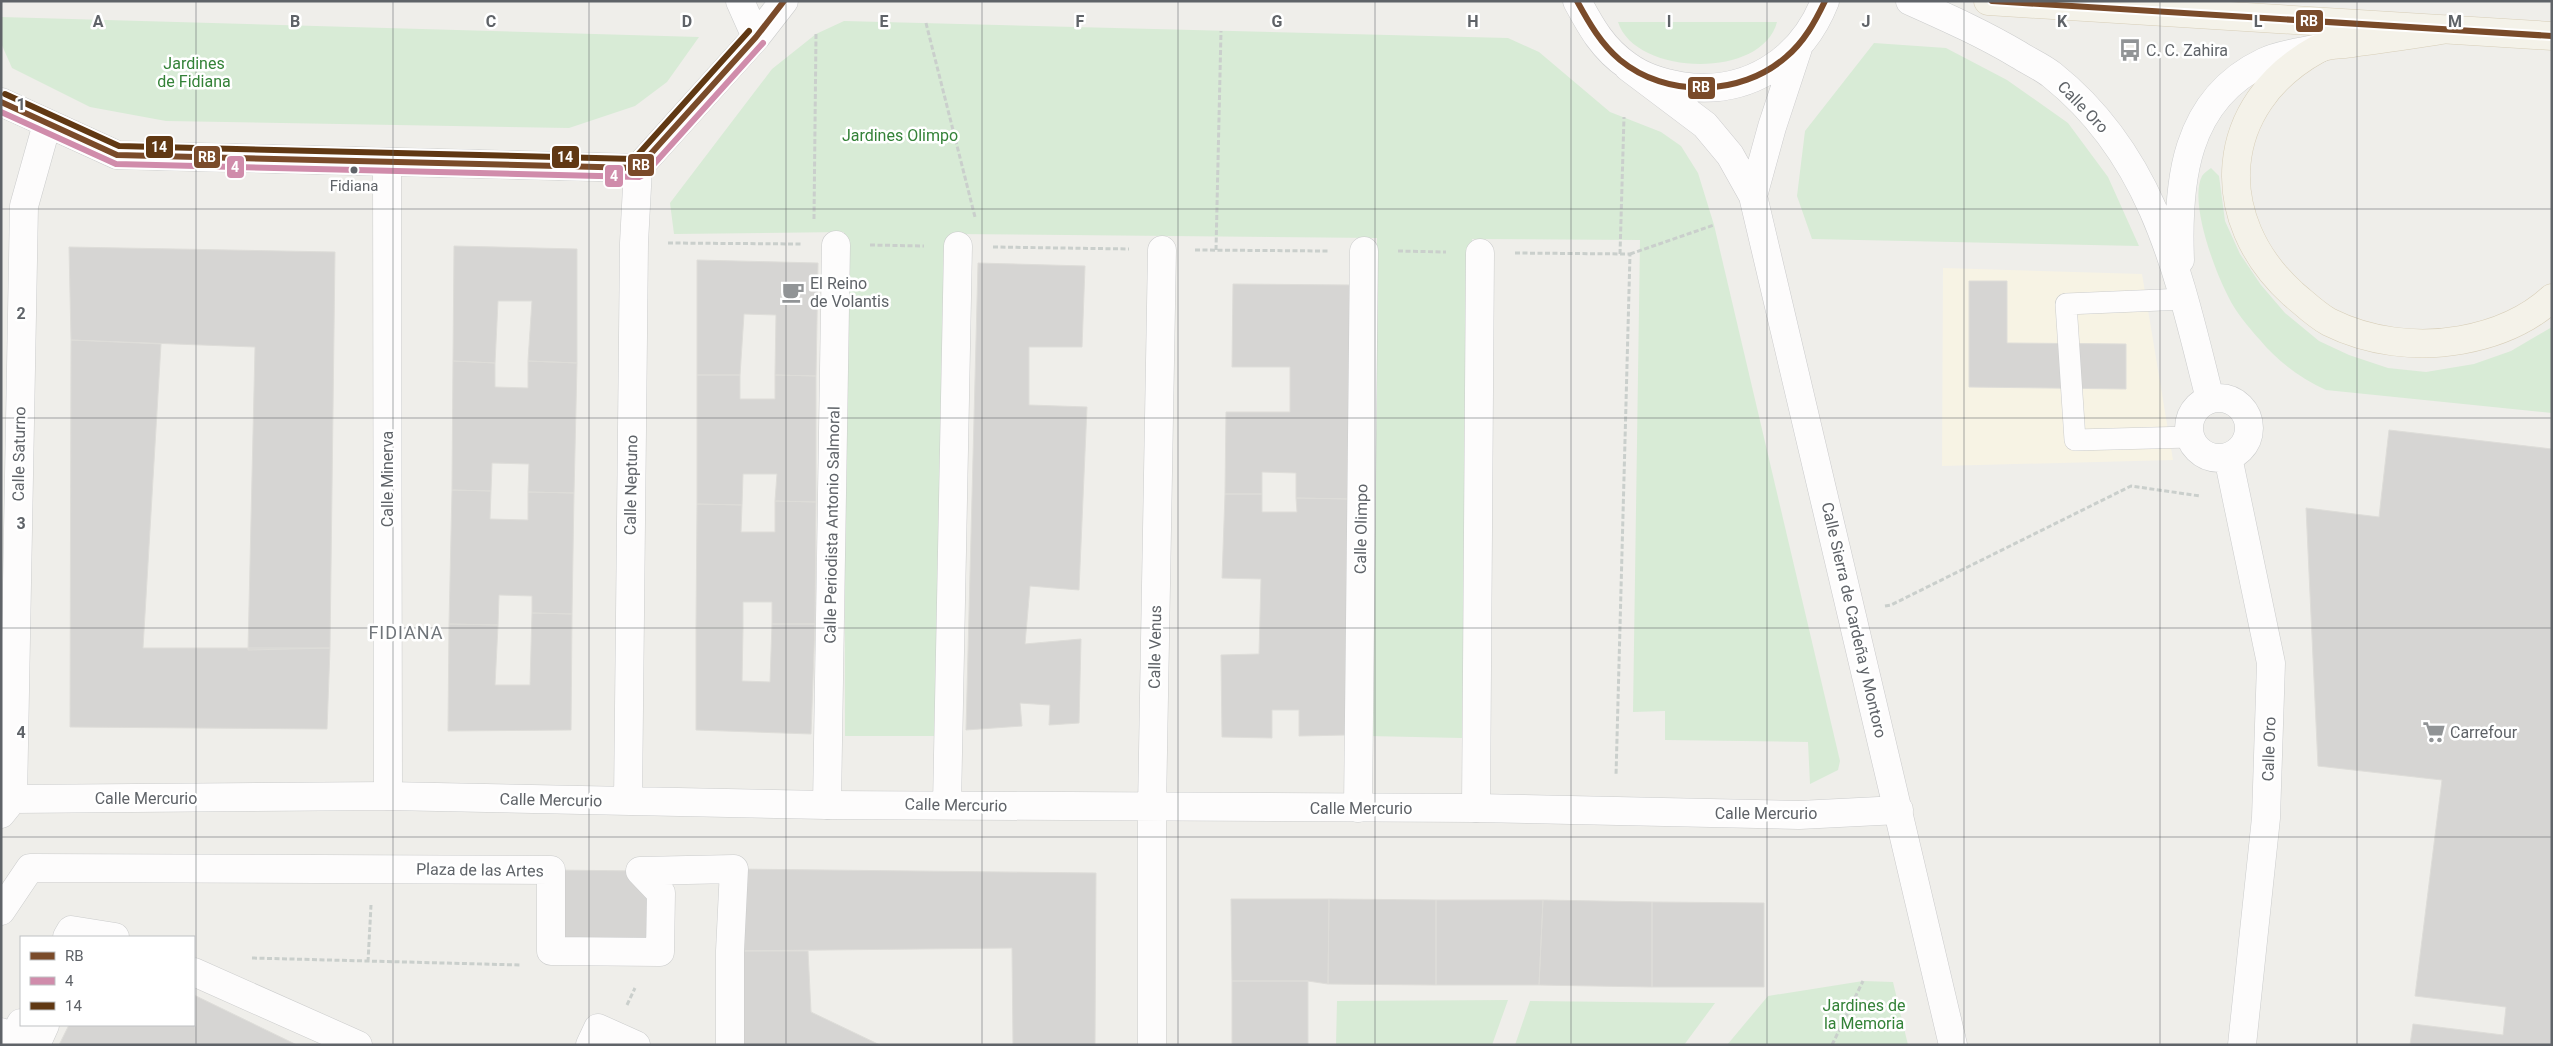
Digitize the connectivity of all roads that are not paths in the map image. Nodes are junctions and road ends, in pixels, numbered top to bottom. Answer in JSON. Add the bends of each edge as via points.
{"nodes":[{"id":1,"x":740,"y":1,"type":"edge"},
{"id":2,"x":784,"y":1,"type":"edge"},
{"id":3,"x":1577,"y":1,"type":"edge"},
{"id":4,"x":1825,"y":1,"type":"edge"},
{"id":5,"x":1910,"y":1,"type":"edge"},
{"id":6,"x":1988,"y":1,"type":"edge"},
{"id":7,"x":2449,"y":29,"type":"junction"},
{"id":8,"x":2552,"y":36,"type":"edge"},
{"id":9,"x":756,"y":38,"type":"junction"},
{"id":10,"x":1798,"y":48,"type":"junction"},
{"id":11,"x":2320,"y":48,"type":"junction"},
{"id":12,"x":1628,"y":67,"type":"junction"},
{"id":13,"x":1,"y":102,"type":"edge"},
{"id":14,"x":47,"y":124,"type":"junction"},
{"id":15,"x":387,"y":162,"type":"junction"},
{"id":16,"x":638,"y":168,"type":"junction"},
{"id":17,"x":1753,"y":196,"type":"junction"},
{"id":18,"x":825,"y":245,"type":"road end"},
{"id":19,"x":958,"y":246,"type":"road end"},
{"id":20,"x":1162,"y":250,"type":"dead end"},
{"id":21,"x":1364,"y":251,"type":"dead end"},
{"id":22,"x":1480,"y":253,"type":"dead end"},
{"id":23,"x":2183,"y":292,"type":"junction"},
{"id":24,"x":2552,"y":298,"type":"edge"},
{"id":25,"x":2210,"y":399,"type":"junction"},
{"id":26,"x":2190,"y":437,"type":"junction"},
{"id":27,"x":2228,"y":457,"type":"junction"},
{"id":28,"x":388,"y":796,"type":"junction"},
{"id":29,"x":628,"y":801,"type":"junction"},
{"id":30,"x":827,"y":804,"type":"junction"},
{"id":31,"x":947,"y":805,"type":"junction"},
{"id":32,"x":7,"y":806,"type":"edge"},
{"id":33,"x":1152,"y":808,"type":"junction"},
{"id":34,"x":1358,"y":808,"type":"junction"},
{"id":35,"x":1476,"y":808,"type":"junction"},
{"id":36,"x":1899,"y":810,"type":"junction"},
{"id":37,"x":1,"y":911,"type":"edge"},
{"id":38,"x":68,"y":936,"type":"edge"},
{"id":39,"x":109,"y":936,"type":"edge"},
{"id":40,"x":195,"y":972,"type":"edge"},
{"id":41,"x":195,"y":984,"type":"edge"},
{"id":42,"x":20,"y":1025,"type":"edge"},
{"id":43,"x":46,"y":1026,"type":"edge"},
{"id":44,"x":1,"y":1032,"type":"edge"},
{"id":45,"x":36,"y":1045,"type":"edge"},
{"id":46,"x":324,"y":1045,"type":"edge"},
{"id":47,"x":358,"y":1045,"type":"edge"},
{"id":48,"x":590,"y":1045,"type":"edge"},
{"id":49,"x":636,"y":1045,"type":"edge"},
{"id":50,"x":730,"y":1045,"type":"edge"},
{"id":51,"x":1152,"y":1045,"type":"edge"},
{"id":52,"x":1953,"y":1045,"type":"edge"},
{"id":53,"x":2242,"y":1045,"type":"edge"}],
"edges":[{"from":1,"to":9,"type":"street"},
{"from":2,"to":9,"type":"street"},
{"from":3,"to":12,"type":"street","via":[[1596,37]]},
{"from":4,"to":10,"type":"street","via":[[1817,21]]},
{"from":5,"to":23,"type":"street","name":"Calle Oro","via":[[1980,32],[2051,74],[2093,113],[2124,153],[2149,198]]},
{"from":6,"to":7,"type":"main road"},
{"from":7,"to":8,"type":"main road"},
{"from":7,"to":11,"type":"main road"},
{"from":9,"to":16,"type":"street"},
{"from":10,"to":12,"type":"street","via":[[1768,72],[1737,85],[1700,89],[1662,83]]},
{"from":10,"to":17,"type":"street","name":"Calle Sierra de Cardeña y Montoro"},
{"from":11,"to":23,"type":"street","name":"Calle Oro","via":[[2264,61],[2240,76],[2221,93],[2195,132],[2181,186],[2178,214]]},
{"from":11,"to":24,"type":"main road","via":[[2268,88],[2245,125],[2238,148],[2238,202],[2244,228],[2258,254],[2279,281],[2327,321],[2384,341],[2435,345],[2488,335],[2538,310]]},
{"from":12,"to":17,"type":"street","name":"Calle Sierra de Cardeña y Montoro","via":[[1705,125],[1730,155]]},
{"from":13,"to":14,"type":"street"},
{"from":14,"to":15,"type":"street","via":[[117,156]]},
{"from":14,"to":32,"type":"street","name":"Calle Saturno","via":[[24,206]]},
{"from":15,"to":16,"type":"street"},
{"from":15,"to":28,"type":"street","name":"Calle Minerva"},
{"from":16,"to":29,"type":"street","name":"Calle Neptuno","via":[[634,243]]},
{"from":17,"to":36,"type":"street","name":"Calle Sierra de Cardeña y Montoro"},
{"from":18,"to":30,"type":"street","name":"Calle Periodista Antonio Salmoral"},
{"from":19,"to":31,"type":"street"},
{"from":20,"to":33,"type":"street","name":"Calle Venus"},
{"from":21,"to":34,"type":"street","name":"Calle Olimpo"},
{"from":22,"to":35,"type":"street"},
{"from":23,"to":25,"type":"street","name":"Calle Oro"},
{"from":23,"to":26,"type":"lane","via":[[2066,304],[2069,370],[2075,440]]},
{"from":25,"to":26,"type":"street","via":[[2201,403],[2190,418]]},
{"from":25,"to":27,"type":"street","via":[[2219,397],[2237,403],[2248,418],[2250,428],[2244,446]]},
{"from":26,"to":27,"type":"street","via":[[2194,446],[2209,457]]},
{"from":27,"to":53,"type":"street","name":"Calle Oro","via":[[2271,664],[2266,818]]},
{"from":28,"to":29,"type":"street","name":"Calle Mercurio"},
{"from":28,"to":32,"type":"street","name":"Calle Mercurio"},
{"from":29,"to":30,"type":"street","name":"Calle Mercurio"},
{"from":30,"to":31,"type":"street","name":"Calle Mercurio"},
{"from":31,"to":33,"type":"street","name":"Calle Mercurio"},
{"from":33,"to":34,"type":"street","name":"Calle Mercurio"},
{"from":33,"to":51,"type":"street","name":"Calle Venus"},
{"from":34,"to":35,"type":"street","name":"Calle Mercurio"},
{"from":35,"to":36,"type":"street","name":"Calle Mercurio","via":[[1799,815]]},
{"from":36,"to":52,"type":"street","name":"Calle Sierra de Cardeña y Montoro"},
{"from":37,"to":50,"type":"street","name":"Plaza de las Artes","via":[[30,868],[551,870],[551,951],[660,952],[661,893],[640,871],[734,869]]},
{"from":38,"to":39,"type":"street","via":[[71,930]]},
{"from":40,"to":47,"type":"street"},
{"from":41,"to":46,"type":"street"},
{"from":42,"to":44,"type":"street","via":[[13,1038]]},
{"from":43,"to":45,"type":"street"},
{"from":48,"to":49,"type":"street","via":[[598,1028]]}]}
